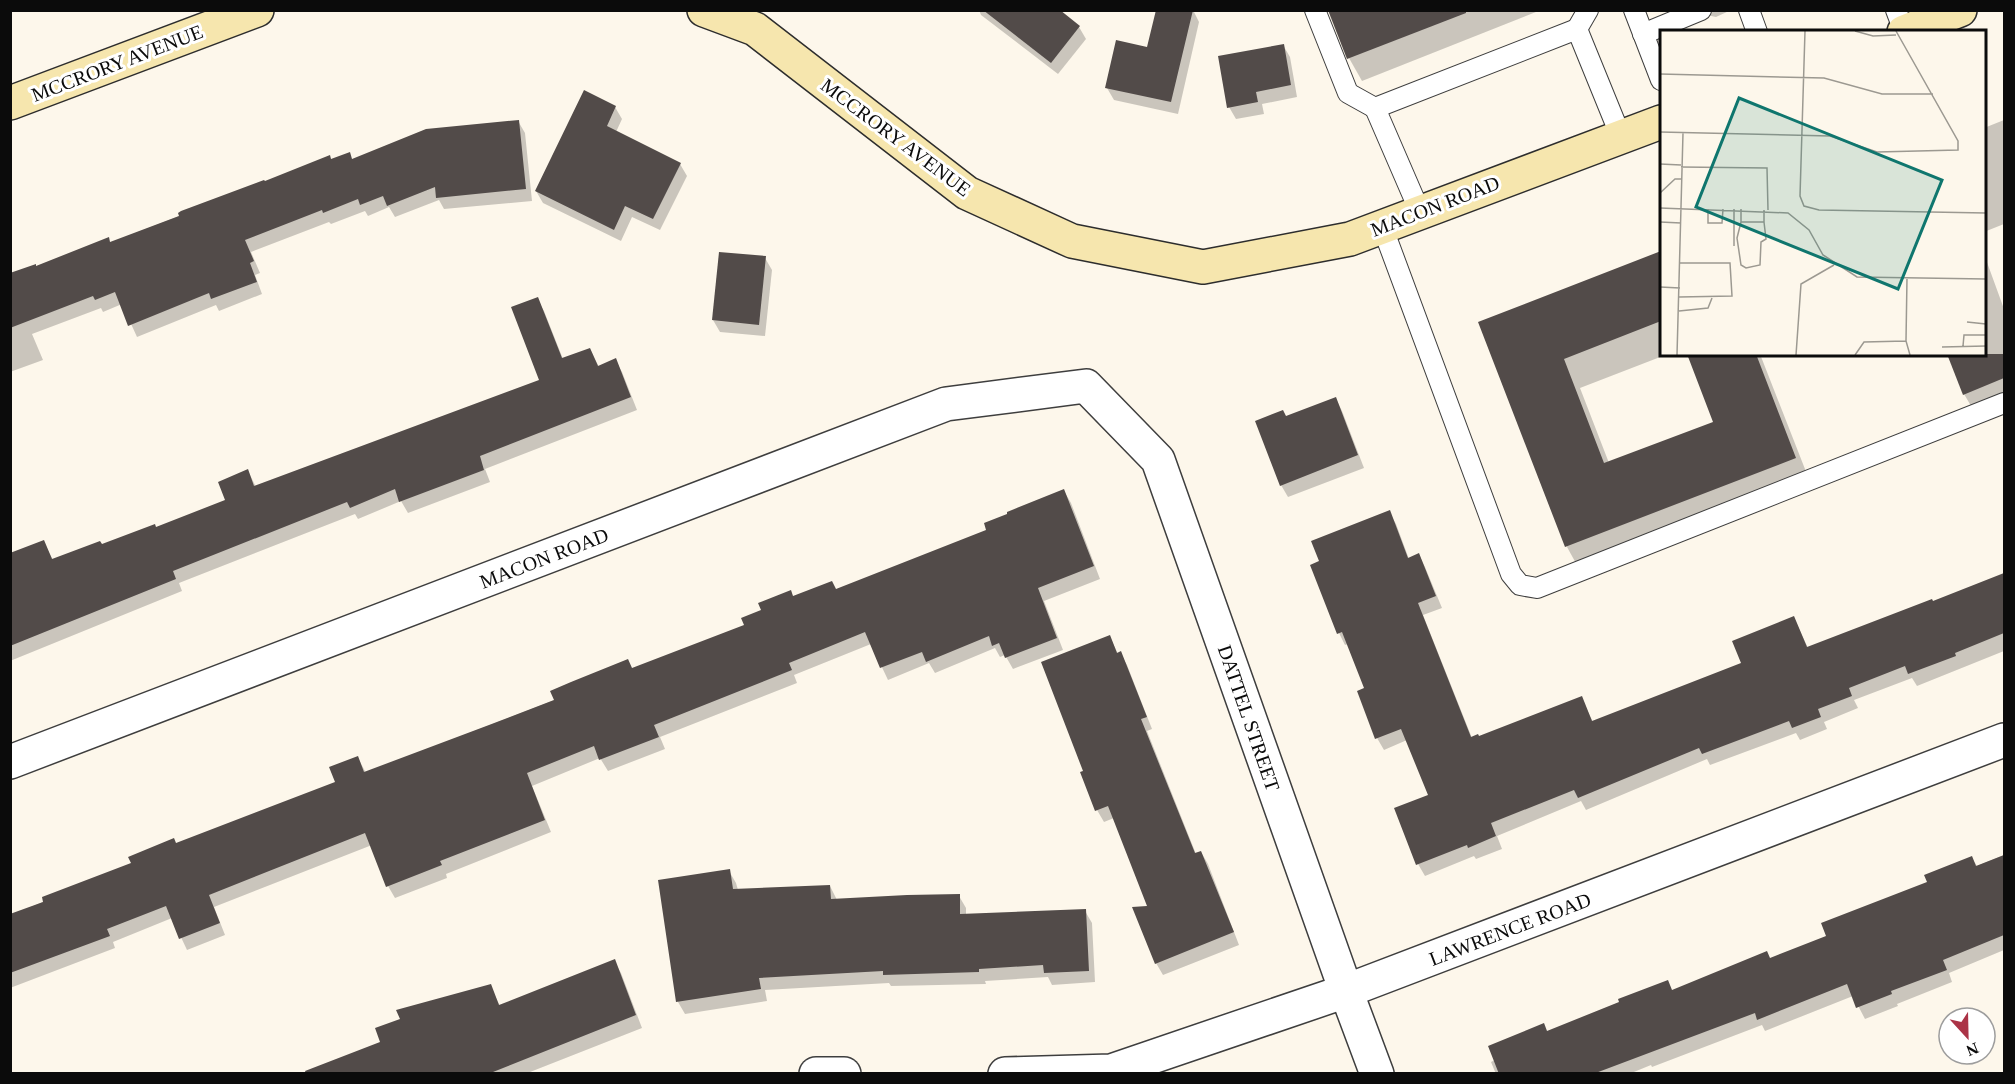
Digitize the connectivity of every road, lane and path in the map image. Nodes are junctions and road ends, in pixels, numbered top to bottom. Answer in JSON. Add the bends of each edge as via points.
{"nodes":[{"id":1,"x":257,"y":10,"type":"edge"},
{"id":2,"x":704,"y":10,"type":"edge"},
{"id":3,"x":1315,"y":10,"type":"edge"},
{"id":4,"x":1588,"y":10,"type":"edge"},
{"id":5,"x":1634,"y":10,"type":"edge"},
{"id":6,"x":1701,"y":10,"type":"edge"},
{"id":7,"x":1749,"y":10,"type":"edge"},
{"id":8,"x":1896,"y":10,"type":"edge"},
{"id":9,"x":1960,"y":10,"type":"edge"},
{"id":10,"x":1577,"y":29,"type":"junction"},
{"id":11,"x":1756,"y":30,"type":"edge"},
{"id":12,"x":1904,"y":30,"type":"edge"},
{"id":13,"x":1907,"y":30,"type":"edge"},
{"id":14,"x":1643,"y":34,"type":"junction"},
{"id":15,"x":1660,"y":77,"type":"edge"},
{"id":16,"x":10,"y":103,"type":"edge"},
{"id":17,"x":1375,"y":108,"type":"junction"},
{"id":18,"x":1660,"y":122,"type":"edge"},
{"id":19,"x":1621,"y":137,"type":"junction"},
{"id":20,"x":1420,"y":212,"type":"junction"},
{"id":21,"x":1382,"y":226,"type":"junction"},
{"id":22,"x":1203,"y":267,"type":"joint"},
{"id":23,"x":1086,"y":386,"type":"joint"},
{"id":24,"x":2004,"y":404,"type":"edge"},
{"id":25,"x":2004,"y":740,"type":"edge"},
{"id":26,"x":10,"y":762,"type":"edge"},
{"id":27,"x":1346,"y":992,"type":"junction"},
{"id":28,"x":816,"y":1074,"type":"edge"},
{"id":29,"x":844,"y":1074,"type":"edge"},
{"id":30,"x":1005,"y":1074,"type":"edge"},
{"id":31,"x":1377,"y":1074,"type":"edge"}],
"edges":[{"from":1,"to":16,"type":"main road","name":"MCCRORY AVENUE"},
{"from":2,"to":22,"type":"main road","name":"MCCRORY AVENUE","via":[[755,29],[967,194],[1072,241]]},
{"from":3,"to":17,"type":"lane","via":[[1348,93]]},
{"from":4,"to":10,"type":"lane"},
{"from":5,"to":14,"type":"lane"},
{"from":6,"to":14,"type":"lane"},
{"from":7,"to":11,"type":"lane"},
{"from":8,"to":12,"type":"lane"},
{"from":9,"to":13,"type":"main road"},
{"from":10,"to":17,"type":"lane"},
{"from":10,"to":19,"type":"lane"},
{"from":14,"to":15,"type":"lane"},
{"from":17,"to":20,"type":"lane"},
{"from":18,"to":19,"type":"main road","name":"MACON ROAD"},
{"from":19,"to":20,"type":"main road","name":"MACON ROAD"},
{"from":20,"to":21,"type":"main road","name":"MACON ROAD"},
{"from":21,"to":22,"type":"main road","name":"MACON ROAD","via":[[1350,239]]},
{"from":21,"to":24,"type":"lane","via":[[1511,574],[1520,585],[1537,588]]},
{"from":23,"to":26,"type":"street","name":"MACON ROAD","via":[[946,404]]},
{"from":23,"to":27,"type":"street","name":"DATTEL STREET","via":[[1158,460]]},
{"from":25,"to":27,"type":"street","name":"LAWRENCE ROAD"},
{"from":27,"to":30,"type":"street","name":"LAWRENCE ROAD","via":[[1111,1071]]},
{"from":27,"to":31,"type":"street","name":"DATTEL STREET"},
{"from":28,"to":29,"type":"street"}]}
